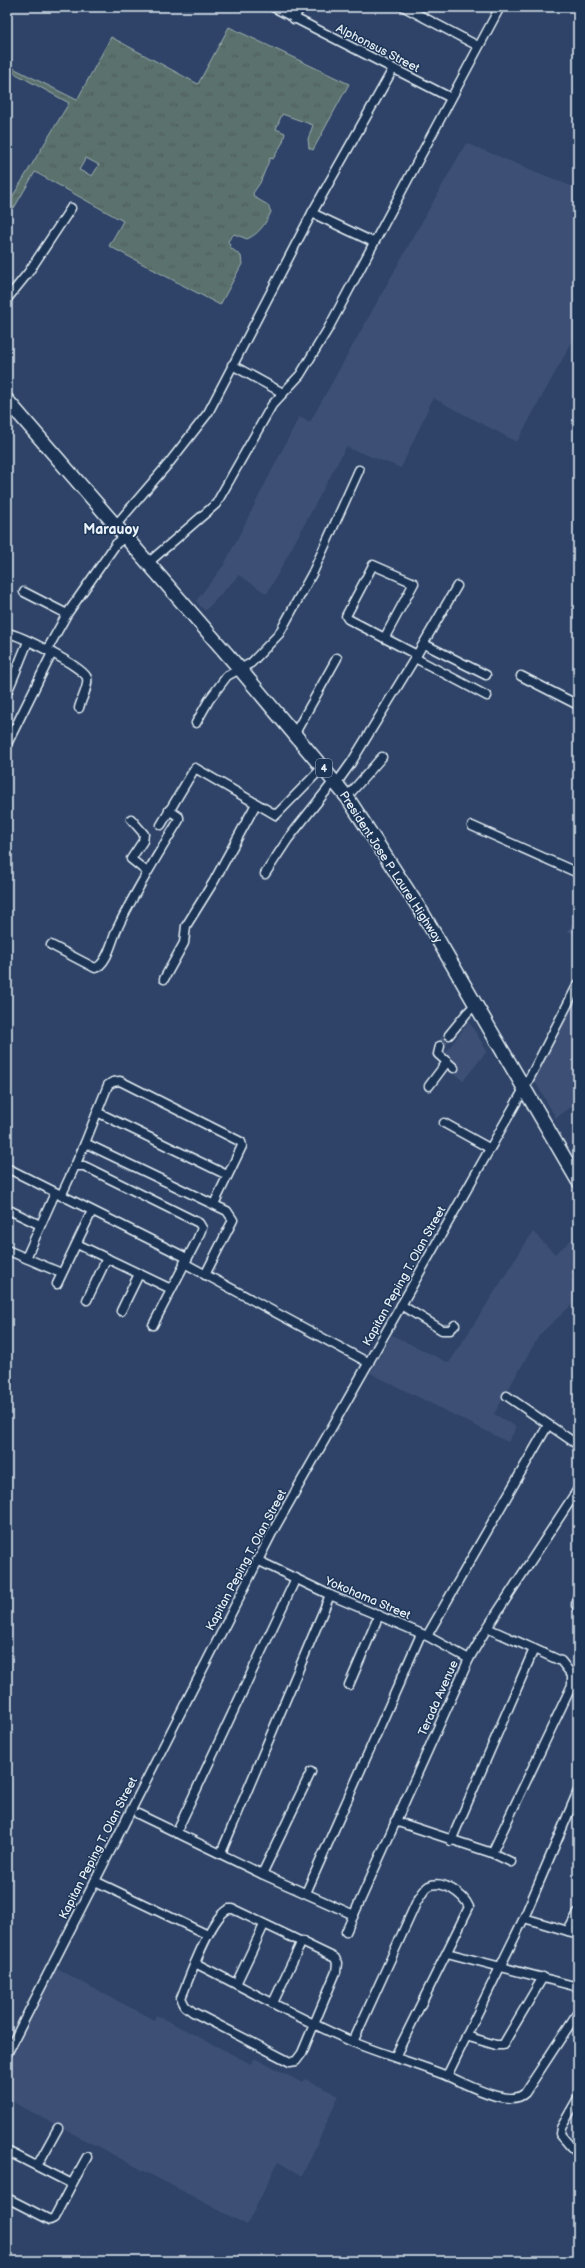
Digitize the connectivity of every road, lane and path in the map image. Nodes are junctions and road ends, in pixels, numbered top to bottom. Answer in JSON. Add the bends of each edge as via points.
{"nodes":[{"id":1,"x":273,"y":7,"type":"edge"},
{"id":2,"x":300,"y":7,"type":"edge"},
{"id":3,"x":404,"y":7,"type":"edge"},
{"id":4,"x":500,"y":7,"type":"edge"},
{"id":5,"x":294,"y":19,"type":"junction"},
{"id":6,"x":478,"y":46,"type":"junction"},
{"id":7,"x":394,"y":69,"type":"junction"},
{"id":8,"x":451,"y":98,"type":"junction"},
{"id":9,"x":71,"y":208,"type":"dead end"},
{"id":10,"x":312,"y":213,"type":"junction"},
{"id":11,"x":372,"y":242,"type":"junction"},
{"id":12,"x":7,"y":299,"type":"edge"},
{"id":13,"x":232,"y":365,"type":"junction"},
{"id":14,"x":283,"y":393,"type":"junction"},
{"id":15,"x":7,"y":400,"type":"edge"},
{"id":16,"x":359,"y":470,"type":"dead end"},
{"id":17,"x":115,"y":526,"type":"junction"},
{"id":18,"x":125,"y":537,"type":"junction"},
{"id":19,"x":148,"y":563,"type":"junction"},
{"id":20,"x":457,"y":586,"type":"dead end"},
{"id":21,"x":24,"y":592,"type":"dead end"},
{"id":22,"x":67,"y":614,"type":"junction"},
{"id":23,"x":7,"y":632,"type":"edge"},
{"id":24,"x":385,"y":637,"type":"junction"},
{"id":25,"x":28,"y":642,"type":"junction"},
{"id":26,"x":424,"y":644,"type":"junction"},
{"id":27,"x":50,"y":651,"type":"junction"},
{"id":28,"x":416,"y":657,"type":"junction"},
{"id":29,"x":337,"y":658,"type":"dead end"},
{"id":30,"x":239,"y":668,"type":"junction"},
{"id":31,"x":486,"y":675,"type":"dead end"},
{"id":32,"x":521,"y":676,"type":"dead end"},
{"id":33,"x":7,"y":692,"type":"edge"},
{"id":34,"x":487,"y":696,"type":"dead end"},
{"id":35,"x":578,"y":704,"type":"edge"},
{"id":36,"x":79,"y":708,"type":"dead end"},
{"id":37,"x":196,"y":723,"type":"dead end"},
{"id":38,"x":295,"y":733,"type":"junction"},
{"id":39,"x":7,"y":744,"type":"edge"},
{"id":40,"x":382,"y":757,"type":"dead end"},
{"id":41,"x":323,"y":767,"type":"junction"},
{"id":42,"x":335,"y":783,"type":"junction"},
{"id":43,"x":347,"y":797,"type":"junction"},
{"id":44,"x":256,"y":804,"type":"junction"},
{"id":45,"x":170,"y":810,"type":"junction"},
{"id":46,"x":131,"y":819,"type":"dead end"},
{"id":47,"x":160,"y":825,"type":"dead end"},
{"id":48,"x":472,"y":826,"type":"dead end"},
{"id":49,"x":147,"y":872,"type":"junction"},
{"id":50,"x":578,"y":873,"type":"edge"},
{"id":51,"x":265,"y":874,"type":"dead end"},
{"id":52,"x":51,"y":945,"type":"dead end"},
{"id":53,"x":164,"y":979,"type":"dead end"},
{"id":54,"x":578,"y":984,"type":"edge"},
{"id":55,"x":476,"y":1004,"type":"junction"},
{"id":56,"x":449,"y":1035,"type":"tunnel mouth"},
{"id":57,"x":440,"y":1046,"type":"dead end"},
{"id":58,"x":447,"y":1062,"type":"junction"},
{"id":59,"x":454,"y":1068,"type":"dead end"},
{"id":60,"x":429,"y":1086,"type":"dead end"},
{"id":61,"x":525,"y":1087,"type":"junction"},
{"id":62,"x":97,"y":1112,"type":"junction"},
{"id":63,"x":444,"y":1123,"type":"dead end"},
{"id":64,"x":85,"y":1143,"type":"junction"},
{"id":65,"x":489,"y":1148,"type":"junction"},
{"id":66,"x":75,"y":1166,"type":"junction"},
{"id":67,"x":7,"y":1170,"type":"edge"},
{"id":68,"x":227,"y":1175,"type":"junction"},
{"id":69,"x":578,"y":1181,"type":"edge"},
{"id":70,"x":58,"y":1195,"type":"junction"},
{"id":71,"x":214,"y":1204,"type":"junction"},
{"id":72,"x":7,"y":1209,"type":"edge"},
{"id":73,"x":92,"y":1211,"type":"junction"},
{"id":74,"x":40,"y":1225,"type":"junction"},
{"id":75,"x":77,"y":1244,"type":"junction"},
{"id":76,"x":7,"y":1250,"type":"edge"},
{"id":77,"x":26,"y":1258,"type":"junction"},
{"id":78,"x":107,"y":1258,"type":"junction"},
{"id":79,"x":185,"y":1261,"type":"junction"},
{"id":80,"x":61,"y":1273,"type":"junction"},
{"id":81,"x":139,"y":1274,"type":"junction"},
{"id":82,"x":205,"y":1275,"type":"junction"},
{"id":83,"x":56,"y":1284,"type":"dead end"},
{"id":84,"x":171,"y":1289,"type":"junction"},
{"id":85,"x":87,"y":1300,"type":"dead end"},
{"id":86,"x":401,"y":1305,"type":"junction"},
{"id":87,"x":121,"y":1311,"type":"dead end"},
{"id":88,"x":154,"y":1325,"type":"dead end"},
{"id":89,"x":455,"y":1325,"type":"dead end"},
{"id":90,"x":369,"y":1362,"type":"junction"},
{"id":91,"x":507,"y":1396,"type":"dead end"},
{"id":92,"x":548,"y":1425,"type":"junction"},
{"id":93,"x":578,"y":1445,"type":"edge"},
{"id":94,"x":578,"y":1489,"type":"edge"},
{"id":95,"x":257,"y":1560,"type":"junction"},
{"id":96,"x":296,"y":1578,"type":"junction"},
{"id":97,"x":578,"y":1594,"type":"edge"},
{"id":98,"x":330,"y":1595,"type":"junction"},
{"id":99,"x":578,"y":1607,"type":"edge"},
{"id":100,"x":379,"y":1615,"type":"junction"},
{"id":101,"x":487,"y":1628,"type":"junction"},
{"id":102,"x":424,"y":1635,"type":"junction"},
{"id":103,"x":534,"y":1649,"type":"junction"},
{"id":104,"x":469,"y":1659,"type":"junction"},
{"id":105,"x":349,"y":1685,"type":"dead end"},
{"id":106,"x":311,"y":1772,"type":"dead end"},
{"id":107,"x":578,"y":1791,"type":"edge"},
{"id":108,"x":138,"y":1814,"type":"dead end"},
{"id":109,"x":395,"y":1821,"type":"junction"},
{"id":110,"x":176,"y":1833,"type":"junction"},
{"id":111,"x":451,"y":1841,"type":"junction"},
{"id":112,"x":221,"y":1853,"type":"junction"},
{"id":113,"x":492,"y":1853,"type":"junction"},
{"id":114,"x":512,"y":1862,"type":"dead end"},
{"id":115,"x":262,"y":1874,"type":"junction"},
{"id":116,"x":95,"y":1881,"type":"junction"},
{"id":117,"x":306,"y":1893,"type":"junction"},
{"id":118,"x":578,"y":1913,"type":"edge"},
{"id":119,"x":354,"y":1915,"type":"junction"},
{"id":120,"x":524,"y":1918,"type":"junction"},
{"id":121,"x":264,"y":1925,"type":"junction"},
{"id":122,"x":568,"y":1931,"type":"junction"},
{"id":123,"x":346,"y":1932,"type":"dead end"},
{"id":124,"x":208,"y":1934,"type":"junction"},
{"id":125,"x":578,"y":1934,"type":"edge"},
{"id":126,"x":302,"y":1941,"type":"junction"},
{"id":127,"x":447,"y":1953,"type":"junction"},
{"id":128,"x":195,"y":1963,"type":"junction"},
{"id":129,"x":500,"y":1966,"type":"junction"},
{"id":130,"x":543,"y":1977,"type":"junction"},
{"id":131,"x":236,"y":1984,"type":"junction"},
{"id":132,"x":578,"y":1987,"type":"edge"},
{"id":133,"x":273,"y":2003,"type":"junction"},
{"id":134,"x":578,"y":2012,"type":"edge"},
{"id":135,"x":314,"y":2024,"type":"junction"},
{"id":136,"x":466,"y":2036,"type":"junction"},
{"id":137,"x":353,"y":2042,"type":"junction"},
{"id":138,"x":7,"y":2054,"type":"edge"},
{"id":139,"x":396,"y":2057,"type":"junction"},
{"id":140,"x":447,"y":2076,"type":"junction"},
{"id":141,"x":578,"y":2098,"type":"edge"},
{"id":142,"x":58,"y":2128,"type":"dead end"},
{"id":143,"x":7,"y":2151,"type":"edge"},
{"id":144,"x":578,"y":2153,"type":"edge"},
{"id":145,"x":87,"y":2157,"type":"dead end"},
{"id":146,"x":36,"y":2166,"type":"junction"},
{"id":147,"x":72,"y":2184,"type":"junction"},
{"id":148,"x":7,"y":2198,"type":"edge"}],
"edges":[{"from":1,"to":5,"type":"street","name":"Alphonsus Street"},
{"from":2,"to":5,"type":"street"},
{"from":3,"to":6,"type":"street"},
{"from":4,"to":6,"type":"street"},
{"from":5,"to":7,"type":"street","name":"Alphonsus Street"},
{"from":6,"to":8,"type":"street"},
{"from":7,"to":8,"type":"street","name":"Alphonsus Street"},
{"from":7,"to":10,"type":"street"},
{"from":8,"to":11,"type":"street"},
{"from":9,"to":12,"type":"street","via":[[28,273]]},
{"from":10,"to":11,"type":"street"},
{"from":10,"to":13,"type":"street"},
{"from":11,"to":14,"type":"street","via":[[328,329],[300,375]]},
{"from":13,"to":14,"type":"street"},
{"from":13,"to":17,"type":"street","via":[[208,413],[170,463]]},
{"from":14,"to":19,"type":"street","via":[[272,405],[216,504]]},
{"from":15,"to":17,"type":"main road","name":"President Jose P. Laurel Highway","number":"4"},
{"from":16,"to":30,"type":"street","via":[[313,572],[279,634],[251,663]]},
{"from":17,"to":18,"type":"main road","name":"President Jose P. Laurel Highway","number":"4"},
{"from":18,"to":19,"type":"main road","name":"President Jose P. Laurel Highway","number":"4"},
{"from":18,"to":22,"type":"street","via":[[116,544]]},
{"from":19,"to":30,"type":"main road","name":"President Jose P. Laurel Highway","number":"4"},
{"from":20,"to":26,"type":"street"},
{"from":21,"to":22,"type":"street"},
{"from":22,"to":27,"type":"street"},
{"from":23,"to":25,"type":"street"},
{"from":24,"to":24,"type":"street","via":[[346,616],[373,565],[414,583]]},
{"from":24,"to":28,"type":"street"},
{"from":25,"to":27,"type":"street"},
{"from":25,"to":33,"type":"street"},
{"from":26,"to":28,"type":"street"},
{"from":26,"to":31,"type":"street"},
{"from":27,"to":36,"type":"street","via":[[79,668],[87,677]]},
{"from":27,"to":39,"type":"street"},
{"from":28,"to":34,"type":"street"},
{"from":28,"to":42,"type":"street","via":[[351,763]]},
{"from":29,"to":38,"type":"street"},
{"from":30,"to":37,"type":"street","via":[[227,676]]},
{"from":30,"to":38,"type":"main road","name":"President Jose P. Laurel Highway","number":"4"},
{"from":32,"to":35,"type":"street"},
{"from":38,"to":41,"type":"main road","name":"President Jose P. Laurel Highway","number":"4"},
{"from":40,"to":43,"type":"street"},
{"from":41,"to":42,"type":"main road","name":"President Jose P. Laurel Highway","number":"4"},
{"from":41,"to":44,"type":"street","via":[[276,815]]},
{"from":42,"to":43,"type":"main road","name":"President Jose P. Laurel Highway","number":"4"},
{"from":42,"to":51,"type":"street","via":[[288,839]]},
{"from":43,"to":55,"type":"main road","name":"President Jose P. Laurel Highway","number":"4","via":[[411,894]]},
{"from":44,"to":45,"type":"street","via":[[195,768]]},
{"from":44,"to":53,"type":"street","via":[[186,926],[184,943]]},
{"from":45,"to":47,"type":"street"},
{"from":45,"to":49,"type":"street","via":[[179,817],[179,820]]},
{"from":46,"to":49,"type":"street","via":[[144,834],[143,841],[130,859]]},
{"from":48,"to":50,"type":"street"},
{"from":49,"to":52,"type":"street","via":[[98,968]]},
{"from":54,"to":61,"type":"street","name":"Kapitan Peping T. Olan Street"},
{"from":55,"to":56,"type":"street"},
{"from":55,"to":61,"type":"main road","name":"President Jose P. Laurel Highway","number":"4"},
{"from":57,"to":58,"type":"street","via":[[438,1054]]},
{"from":58,"to":59,"type":"street"},
{"from":58,"to":60,"type":"street"},
{"from":61,"to":65,"type":"street","name":"Kapitan Peping T. Olan Street"},
{"from":61,"to":69,"type":"main road","name":"President Jose P. Laurel Highway","number":"4"},
{"from":62,"to":64,"type":"street"},
{"from":62,"to":68,"type":"street"},
{"from":62,"to":68,"type":"street","via":[[108,1085],[120,1081],[127,1084],[237,1138],[242,1146]]},
{"from":63,"to":65,"type":"street"},
{"from":64,"to":66,"type":"street"},
{"from":64,"to":71,"type":"street"},
{"from":65,"to":86,"type":"street","name":"Kapitan Peping T. Olan Street"},
{"from":66,"to":70,"type":"street"},
{"from":66,"to":79,"type":"street","via":[[84,1166],[200,1224],[202,1228]]},
{"from":67,"to":70,"type":"street"},
{"from":68,"to":71,"type":"street"},
{"from":70,"to":73,"type":"street"},
{"from":70,"to":74,"type":"street"},
{"from":71,"to":82,"type":"street","via":[[227,1211],[233,1220]]},
{"from":72,"to":74,"type":"street"},
{"from":73,"to":75,"type":"street"},
{"from":73,"to":79,"type":"street"},
{"from":74,"to":77,"type":"street"},
{"from":75,"to":78,"type":"street"},
{"from":75,"to":80,"type":"street"},
{"from":76,"to":77,"type":"street"},
{"from":77,"to":80,"type":"street"},
{"from":78,"to":81,"type":"street"},
{"from":78,"to":85,"type":"street"},
{"from":79,"to":82,"type":"street"},
{"from":79,"to":84,"type":"street"},
{"from":80,"to":83,"type":"street"},
{"from":81,"to":84,"type":"street"},
{"from":81,"to":87,"type":"street"},
{"from":82,"to":90,"type":"street"},
{"from":84,"to":88,"type":"street"},
{"from":86,"to":89,"type":"street","via":[[442,1330],[450,1330]]},
{"from":86,"to":90,"type":"street","name":"Kapitan Peping T. Olan Street"},
{"from":90,"to":95,"type":"street","name":"Kapitan Peping T. Olan Street"},
{"from":91,"to":92,"type":"street"},
{"from":92,"to":93,"type":"street"},
{"from":92,"to":102,"type":"street"},
{"from":94,"to":101,"type":"street","name":"Terada Avenue"},
{"from":95,"to":96,"type":"street","name":"Yokohama Street"},
{"from":95,"to":116,"type":"street","name":"Kapitan Peping T. Olan Street"},
{"from":96,"to":98,"type":"street","name":"Yokohama Street"},
{"from":96,"to":110,"type":"street"},
{"from":97,"to":99,"type":"street"},
{"from":98,"to":100,"type":"street","name":"Yokohama Street"},
{"from":98,"to":112,"type":"street"},
{"from":100,"to":102,"type":"street","name":"Yokohama Street"},
{"from":100,"to":105,"type":"street"},
{"from":101,"to":103,"type":"street"},
{"from":101,"to":104,"type":"street","name":"Terada Avenue"},
{"from":102,"to":104,"type":"street","name":"Yokohama Street"},
{"from":102,"to":117,"type":"street"},
{"from":103,"to":111,"type":"street"},
{"from":103,"to":113,"type":"street","via":[[561,1661],[570,1669],[572,1685]]},
{"from":104,"to":109,"type":"street","name":"Terada Avenue"},
{"from":106,"to":115,"type":"street"},
{"from":107,"to":120,"type":"street"},
{"from":108,"to":110,"type":"street"},
{"from":109,"to":111,"type":"street"},
{"from":109,"to":119,"type":"street","name":"Terada Avenue"},
{"from":110,"to":112,"type":"street"},
{"from":111,"to":113,"type":"street"},
{"from":112,"to":115,"type":"street"},
{"from":113,"to":114,"type":"street"},
{"from":115,"to":117,"type":"street"},
{"from":116,"to":124,"type":"street"},
{"from":116,"to":138,"type":"street","name":"Kapitan Peping T. Olan Street"},
{"from":117,"to":119,"type":"street"},
{"from":118,"to":122,"type":"street"},
{"from":119,"to":123,"type":"street","name":"Terada Avenue"},
{"from":120,"to":122,"type":"street"},
{"from":120,"to":129,"type":"street"},
{"from":121,"to":124,"type":"street","via":[[233,1909],[228,1909],[223,1911]]},
{"from":121,"to":126,"type":"street"},
{"from":121,"to":131,"type":"street"},
{"from":122,"to":125,"type":"street"},
{"from":124,"to":128,"type":"street"},
{"from":126,"to":133,"type":"street"},
{"from":126,"to":135,"type":"street","via":[[327,1952],[337,1963],[336,1972]]},
{"from":127,"to":129,"type":"street"},
{"from":127,"to":137,"type":"street","via":[[469,1907],[466,1900],[457,1893],[439,1884],[430,1886],[417,1901]]},
{"from":127,"to":139,"type":"street"},
{"from":128,"to":131,"type":"street"},
{"from":128,"to":135,"type":"street","via":[[181,1998],[185,2006],[290,2062],[296,2061],[302,2053]]},
{"from":129,"to":130,"type":"street"},
{"from":129,"to":136,"type":"street"},
{"from":130,"to":132,"type":"street"},
{"from":130,"to":136,"type":"street","via":[[503,2045],[496,2046]]},
{"from":131,"to":133,"type":"street"},
{"from":133,"to":135,"type":"street"},
{"from":134,"to":140,"type":"street","via":[[521,2098],[497,2097]]},
{"from":135,"to":137,"type":"street"},
{"from":136,"to":140,"type":"street"},
{"from":137,"to":139,"type":"street"},
{"from":139,"to":140,"type":"street"},
{"from":141,"to":144,"type":"street","via":[[560,2134]]},
{"from":142,"to":146,"type":"street"},
{"from":143,"to":146,"type":"street"},
{"from":145,"to":147,"type":"street"},
{"from":146,"to":147,"type":"street"},
{"from":147,"to":148,"type":"street","via":[[54,2218],[50,2220]]}]}
